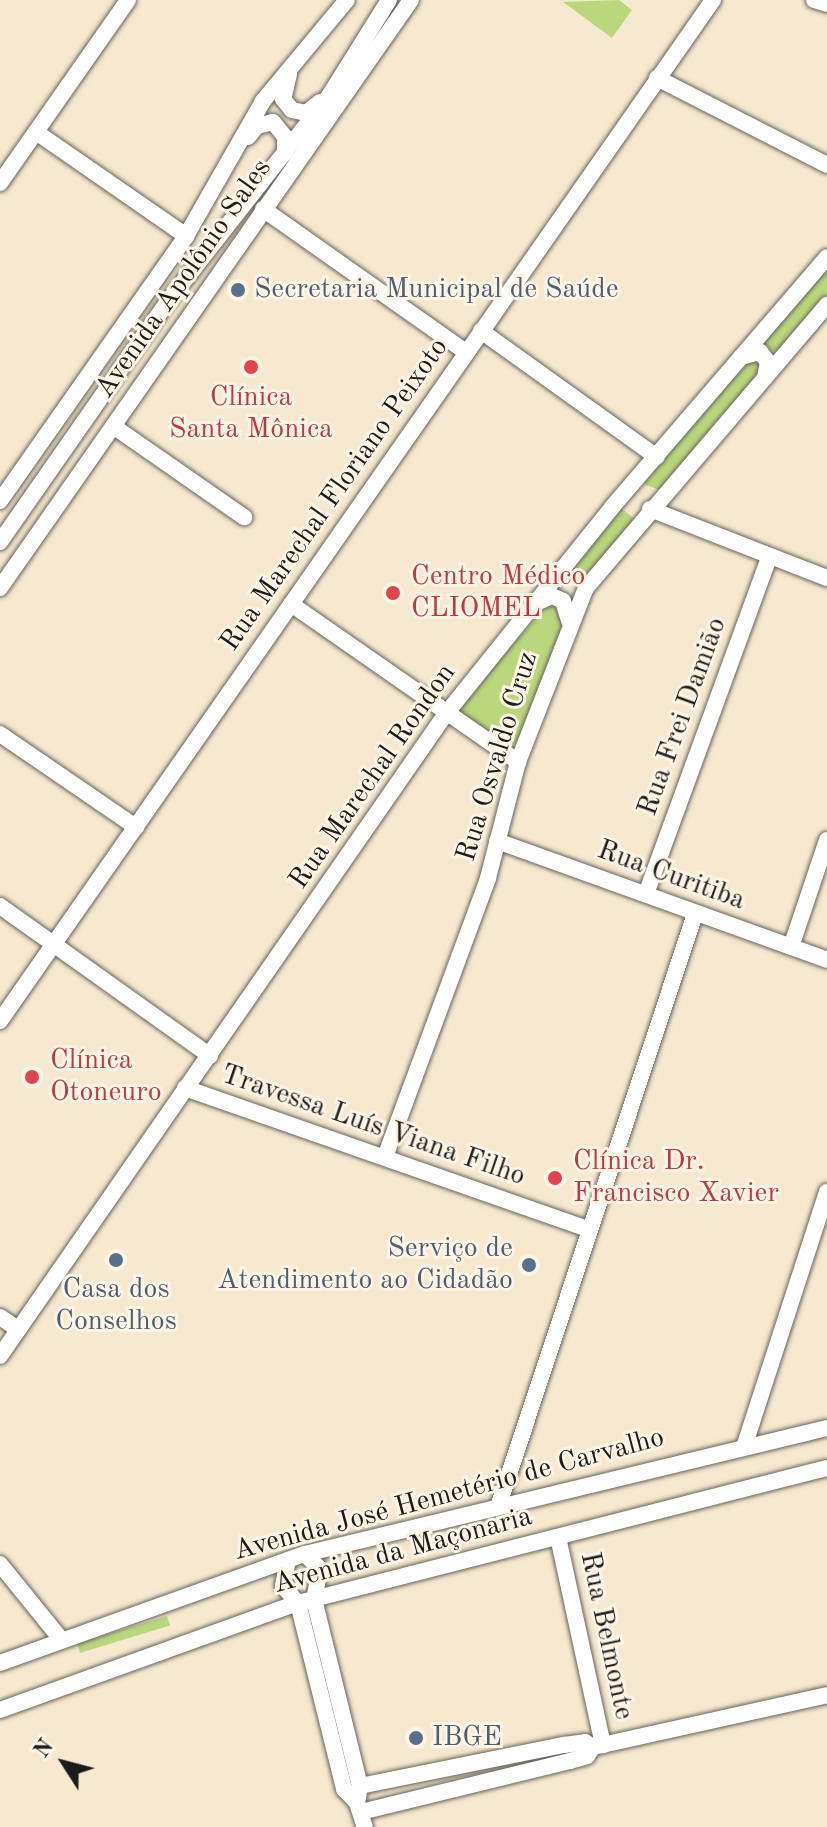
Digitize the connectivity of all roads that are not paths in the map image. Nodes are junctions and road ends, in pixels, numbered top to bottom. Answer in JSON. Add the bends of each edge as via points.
{"nodes":[{"id":1,"x":128,"y":0,"type":"edge"},
{"id":2,"x":347,"y":0,"type":"edge"},
{"id":3,"x":389,"y":0,"type":"edge"},
{"id":4,"x":411,"y":0,"type":"edge"},
{"id":5,"x":713,"y":0,"type":"edge"},
{"id":6,"x":814,"y":0,"type":"edge"},
{"id":7,"x":827,"y":4,"type":"edge"},
{"id":8,"x":368,"y":50,"type":"junction"},
{"id":9,"x":291,"y":68,"type":"junction"},
{"id":10,"x":657,"y":78,"type":"junction"},
{"id":11,"x":329,"y":96,"type":"junction"},
{"id":12,"x":36,"y":132,"type":"junction"},
{"id":13,"x":237,"y":149,"type":"junction"},
{"id":14,"x":285,"y":153,"type":"junction"},
{"id":15,"x":827,"y":165,"type":"edge"},
{"id":16,"x":0,"y":183,"type":"edge"},
{"id":17,"x":263,"y":209,"type":"junction"},
{"id":18,"x":186,"y":236,"type":"junction"},
{"id":19,"x":827,"y":257,"type":"edge"},
{"id":20,"x":827,"y":305,"type":"edge"},
{"id":21,"x":767,"y":327,"type":"junction"},
{"id":22,"x":481,"y":331,"type":"junction"},
{"id":23,"x":792,"y":346,"type":"junction"},
{"id":24,"x":466,"y":352,"type":"junction"},
{"id":25,"x":741,"y":357,"type":"junction"},
{"id":26,"x":765,"y":378,"type":"junction"},
{"id":27,"x":113,"y":426,"type":"junction"},
{"id":28,"x":657,"y":457,"type":"junction"},
{"id":29,"x":645,"y":472,"type":"junction"},
{"id":30,"x":667,"y":489,"type":"junction"},
{"id":31,"x":0,"y":501,"type":"edge"},
{"id":32,"x":613,"y":506,"type":"junction"},
{"id":33,"x":650,"y":509,"type":"junction"},
{"id":34,"x":244,"y":517,"type":"dead end"},
{"id":35,"x":635,"y":525,"type":"junction"},
{"id":36,"x":0,"y":542,"type":"edge"},
{"id":37,"x":769,"y":557,"type":"junction"},
{"id":38,"x":563,"y":571,"type":"junction"},
{"id":39,"x":827,"y":578,"type":"edge"},
{"id":40,"x":0,"y":588,"type":"edge"},
{"id":41,"x":586,"y":588,"type":"junction"},
{"id":42,"x":536,"y":603,"type":"junction"},
{"id":43,"x":291,"y":604,"type":"junction"},
{"id":44,"x":569,"y":621,"type":"junction"},
{"id":45,"x":445,"y":715,"type":"junction"},
{"id":46,"x":0,"y":734,"type":"edge"},
{"id":47,"x":518,"y":762,"type":"junction"},
{"id":48,"x":136,"y":827,"type":"junction"},
{"id":49,"x":827,"y":840,"type":"edge"},
{"id":50,"x":497,"y":841,"type":"junction"},
{"id":51,"x":646,"y":894,"type":"junction"},
{"id":52,"x":0,"y":906,"type":"edge"},
{"id":53,"x":695,"y":914,"type":"junction"},
{"id":54,"x":55,"y":945,"type":"junction"},
{"id":55,"x":791,"y":947,"type":"junction"},
{"id":56,"x":827,"y":960,"type":"edge"},
{"id":57,"x":0,"y":1021,"type":"edge"},
{"id":58,"x":210,"y":1056,"type":"junction"},
{"id":59,"x":185,"y":1088,"type":"junction"},
{"id":60,"x":385,"y":1157,"type":"junction"},
{"id":61,"x":827,"y":1192,"type":"edge"},
{"id":62,"x":588,"y":1229,"type":"junction"},
{"id":63,"x":0,"y":1317,"type":"edge"},
{"id":64,"x":18,"y":1329,"type":"junction"},
{"id":65,"x":0,"y":1356,"type":"edge"},
{"id":66,"x":827,"y":1428,"type":"edge"},
{"id":67,"x":745,"y":1444,"type":"junction"},
{"id":68,"x":827,"y":1468,"type":"edge"},
{"id":69,"x":498,"y":1507,"type":"junction"},
{"id":70,"x":558,"y":1537,"type":"junction"},
{"id":71,"x":305,"y":1554,"type":"junction"},
{"id":72,"x":288,"y":1560,"type":"junction"},
{"id":73,"x":0,"y":1564,"type":"edge"},
{"id":74,"x":306,"y":1601,"type":"junction"},
{"id":75,"x":60,"y":1638,"type":"junction"},
{"id":76,"x":0,"y":1663,"type":"edge"},
{"id":77,"x":827,"y":1695,"type":"edge"},
{"id":78,"x":0,"y":1710,"type":"edge"},
{"id":79,"x":598,"y":1746,"type":"junction"},
{"id":80,"x":361,"y":1807,"type":"edge"}],
"edges":[{"from":1,"to":12,"type":"street"},
{"from":2,"to":9,"type":"street","name":"Avenida Apolônio Sales"},
{"from":3,"to":8,"type":"street","name":"Avenida Apolônio Sales"},
{"from":4,"to":8,"type":"street","name":"Avenida Apolônio Sales"},
{"from":5,"to":10,"type":"street","name":"Rua Marechal Floriano Peixoto"},
{"from":6,"to":7,"type":"street"},
{"from":8,"to":11,"type":"street","name":"Avenida Apolônio Sales"},
{"from":8,"to":17,"type":"street","name":"Avenida Apolônio Sales"},
{"from":9,"to":11,"type":"street","via":[[283,88],[292,110],[306,113]]},
{"from":9,"to":13,"type":"street","name":"Avenida Apolônio Sales","via":[[263,101]]},
{"from":10,"to":15,"type":"street"},
{"from":10,"to":22,"type":"street","name":"Rua Marechal Floriano Peixoto"},
{"from":11,"to":14,"type":"street","name":"Avenida Apolônio Sales"},
{"from":12,"to":16,"type":"street"},
{"from":12,"to":18,"type":"street"},
{"from":13,"to":14,"type":"street","via":[[257,126],[273,122],[285,137]]},
{"from":13,"to":18,"type":"street","name":"Avenida Apolônio Sales"},
{"from":14,"to":36,"type":"street","name":"Avenida Apolônio Sales","via":[[169,300]]},
{"from":17,"to":24,"type":"street"},
{"from":17,"to":27,"type":"street","name":"Avenida Apolônio Sales"},
{"from":18,"to":31,"type":"street","name":"Avenida Apolônio Sales"},
{"from":19,"to":21,"type":"street","name":"Rua Marechal Rondon"},
{"from":20,"to":23,"type":"street","name":"Rua Osvaldo Cruz"},
{"from":21,"to":23,"type":"street","via":[[764,344],[771,352]]},
{"from":21,"to":25,"type":"street","name":"Rua Marechal Rondon"},
{"from":22,"to":24,"type":"street","name":"Rua Marechal Floriano Peixoto"},
{"from":22,"to":28,"type":"street"},
{"from":23,"to":26,"type":"street","name":"Rua Osvaldo Cruz"},
{"from":24,"to":43,"type":"street","name":"Rua Marechal Floriano Peixoto"},
{"from":25,"to":26,"type":"street","via":[[760,352],[768,362]]},
{"from":25,"to":28,"type":"street","name":"Rua Marechal Rondon"},
{"from":26,"to":30,"type":"street","name":"Rua Osvaldo Cruz"},
{"from":27,"to":34,"type":"street"},
{"from":27,"to":40,"type":"street","name":"Avenida Apolônio Sales"},
{"from":28,"to":29,"type":"street","name":"Rua Marechal Rondon"},
{"from":29,"to":30,"type":"street","via":[[653,489]]},
{"from":29,"to":32,"type":"street","name":"Rua Marechal Rondon"},
{"from":30,"to":33,"type":"street","name":"Rua Osvaldo Cruz"},
{"from":32,"to":35,"type":"street","via":[[631,504]]},
{"from":32,"to":38,"type":"street","name":"Rua Marechal Rondon"},
{"from":33,"to":35,"type":"street","name":"Rua Osvaldo Cruz"},
{"from":33,"to":37,"type":"street"},
{"from":35,"to":41,"type":"street","name":"Rua Osvaldo Cruz"},
{"from":37,"to":39,"type":"street"},
{"from":37,"to":51,"type":"street","name":"Rua Frei Damião"},
{"from":38,"to":41,"type":"street","via":[[570,584]]},
{"from":38,"to":42,"type":"street","name":"Rua Marechal Rondon"},
{"from":41,"to":44,"type":"street","name":"Rua Osvaldo Cruz"},
{"from":42,"to":44,"type":"street","via":[[552,596],[563,601]]},
{"from":42,"to":45,"type":"street","name":"Rua Marechal Rondon"},
{"from":43,"to":45,"type":"street"},
{"from":43,"to":48,"type":"street","name":"Rua Marechal Floriano Peixoto"},
{"from":44,"to":47,"type":"street","name":"Rua Osvaldo Cruz"},
{"from":45,"to":47,"type":"street"},
{"from":45,"to":58,"type":"street","name":"Rua Marechal Rondon"},
{"from":46,"to":48,"type":"street"},
{"from":47,"to":50,"type":"street","name":"Rua Osvaldo Cruz"},
{"from":48,"to":54,"type":"street","name":"Rua Marechal Floriano Peixoto"},
{"from":49,"to":55,"type":"street"},
{"from":50,"to":51,"type":"street","name":"Rua Curitiba"},
{"from":50,"to":60,"type":"street","name":"Rua Osvaldo Cruz","via":[[448,993]]},
{"from":51,"to":53,"type":"street","name":"Rua Curitiba"},
{"from":52,"to":54,"type":"street"},
{"from":53,"to":55,"type":"street","name":"Rua Curitiba"},
{"from":53,"to":62,"type":"street"},
{"from":54,"to":57,"type":"street","name":"Rua Marechal Floriano Peixoto"},
{"from":54,"to":58,"type":"street"},
{"from":55,"to":56,"type":"street","name":"Rua Curitiba"},
{"from":58,"to":59,"type":"street","name":"Rua Marechal Rondon"},
{"from":59,"to":60,"type":"street","name":"Travessa Luís Viana Filho"},
{"from":59,"to":64,"type":"street","name":"Rua Marechal Rondon"},
{"from":60,"to":62,"type":"street","name":"Travessa Luís Viana Filho"},
{"from":61,"to":67,"type":"street"},
{"from":62,"to":69,"type":"street"},
{"from":63,"to":64,"type":"street"},
{"from":64,"to":65,"type":"street","name":"Rua Marechal Rondon"},
{"from":66,"to":67,"type":"street","name":"Avenida José Hemetério de Carvalho"},
{"from":67,"to":69,"type":"street","name":"Avenida José Hemetério de Carvalho"},
{"from":68,"to":70,"type":"street","name":"Avenida da Maçonaria"},
{"from":69,"to":71,"type":"street","name":"Avenida José Hemetério de Carvalho"},
{"from":70,"to":74,"type":"street","name":"Avenida da Maçonaria"},
{"from":70,"to":79,"type":"street","name":"Rua Belmonte"},
{"from":71,"to":72,"type":"street","name":"Avenida José Hemetério de Carvalho"},
{"from":71,"to":74,"type":"street","via":[[320,1569]]},
{"from":72,"to":74,"type":"street","via":[[283,1586]]},
{"from":72,"to":75,"type":"street","name":"Avenida José Hemetério de Carvalho"},
{"from":73,"to":75,"type":"street"},
{"from":74,"to":78,"type":"street","name":"Avenida da Maçonaria"},
{"from":74,"to":80,"type":"street","via":[[344,1789]]},
{"from":75,"to":76,"type":"street","name":"Avenida José Hemetério de Carvalho"},
{"from":77,"to":79,"type":"street"},
{"from":79,"to":80,"type":"street","via":[[578,1758]]},
{"from":79,"to":80,"type":"street","via":[[564,1745]]}]}
